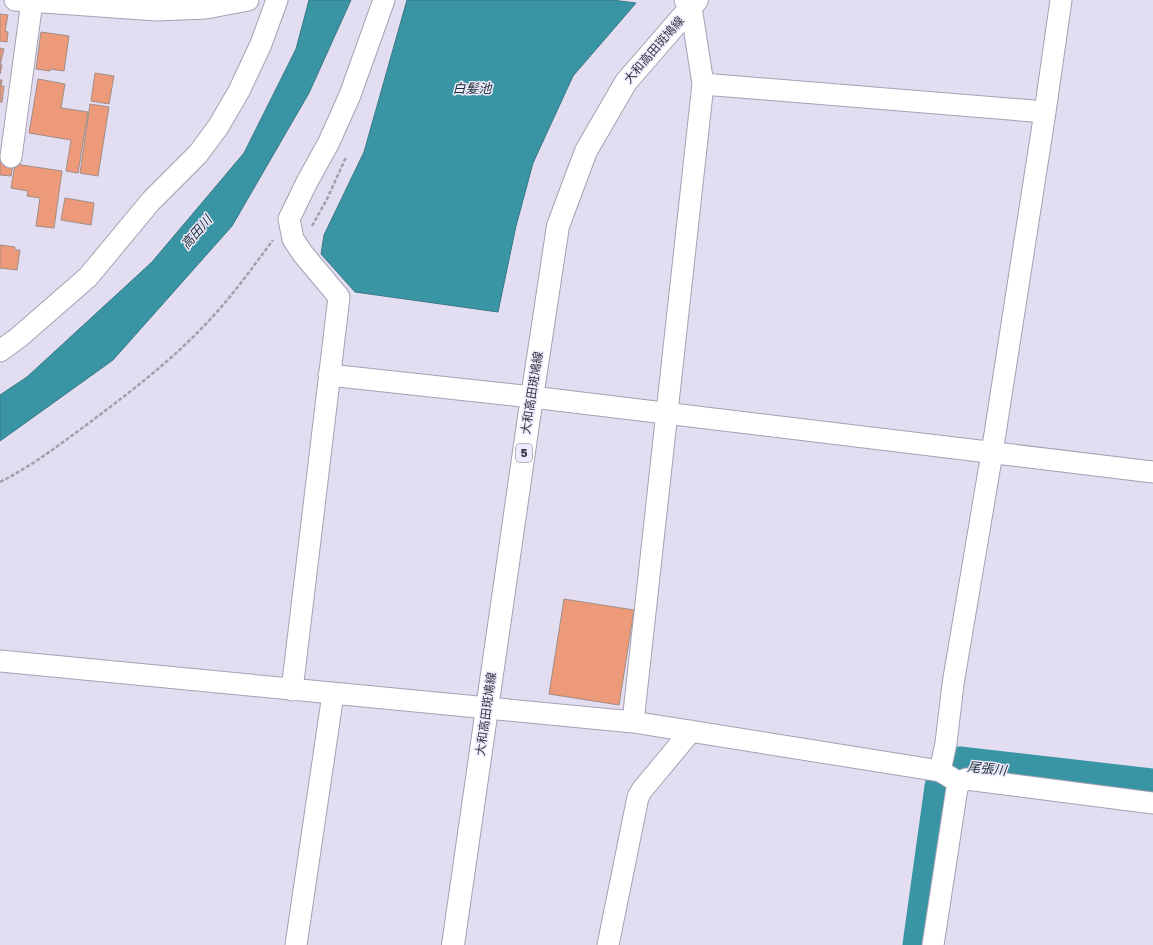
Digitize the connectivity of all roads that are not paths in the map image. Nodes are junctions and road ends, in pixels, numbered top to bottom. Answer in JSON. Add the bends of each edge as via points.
{"nodes":[{"id":1,"x":248,"y":0,"type":"edge"},
{"id":2,"x":277,"y":0,"type":"edge"},
{"id":3,"x":384,"y":0,"type":"edge"},
{"id":4,"x":1061,"y":0,"type":"edge"},
{"id":5,"x":36,"y":1,"type":"edge"},
{"id":6,"x":691,"y":2,"type":"edge"},
{"id":7,"x":703,"y":84,"type":"junction"},
{"id":8,"x":1045,"y":112,"type":"junction"},
{"id":9,"x":12,"y":157,"type":"dead end"},
{"id":10,"x":0,"y":352,"type":"edge"},
{"id":11,"x":329,"y":375,"type":"junction"},
{"id":12,"x":532,"y":397,"type":"junction"},
{"id":13,"x":667,"y":414,"type":"junction"},
{"id":14,"x":992,"y":454,"type":"junction"},
{"id":15,"x":1153,"y":472,"type":"edge"},
{"id":16,"x":0,"y":661,"type":"edge"},
{"id":17,"x":292,"y":690,"type":"junction"},
{"id":18,"x":333,"y":694,"type":"junction"},
{"id":19,"x":487,"y":709,"type":"junction"},
{"id":20,"x":633,"y":722,"type":"junction"},
{"id":21,"x":690,"y":732,"type":"junction"},
{"id":22,"x":951,"y":778,"type":"junction"},
{"id":23,"x":1153,"y":803,"type":"edge"},
{"id":24,"x":296,"y":945,"type":"edge"},
{"id":25,"x":453,"y":945,"type":"edge"},
{"id":26,"x":608,"y":945,"type":"edge"},
{"id":27,"x":933,"y":945,"type":"edge"}],
"edges":[{"from":1,"to":5,"type":"street","via":[[206,8],[156,10]]},
{"from":2,"to":10,"type":"street","via":[[261,44],[239,91],[218,127],[198,154],[151,201],[88,277]]},
{"from":3,"to":11,"type":"street","via":[[350,95],[329,142],[288,219],[293,239],[339,297]]},
{"from":4,"to":8,"type":"street"},
{"from":5,"to":9,"type":"street"},
{"from":6,"to":7,"type":"street"},
{"from":6,"to":12,"type":"main road","name":"大和高田斑鳩線","number":"5","via":[[626,82],[586,151],[558,226]]},
{"from":7,"to":8,"type":"street"},
{"from":7,"to":13,"type":"street"},
{"from":8,"to":14,"type":"street"},
{"from":11,"to":12,"type":"street"},
{"from":11,"to":17,"type":"street"},
{"from":12,"to":13,"type":"street"},
{"from":12,"to":19,"type":"main road","name":"大和高田斑鳩線","number":"5"},
{"from":13,"to":14,"type":"street"},
{"from":13,"to":20,"type":"street"},
{"from":14,"to":15,"type":"street"},
{"from":14,"to":22,"type":"street","via":[[953,684],[946,743]]},
{"from":16,"to":17,"type":"street"},
{"from":17,"to":18,"type":"street"},
{"from":18,"to":19,"type":"street"},
{"from":18,"to":24,"type":"street"},
{"from":19,"to":20,"type":"street"},
{"from":19,"to":25,"type":"main road","name":"大和高田斑鳩線","number":"5"},
{"from":20,"to":21,"type":"street"},
{"from":21,"to":22,"type":"street"},
{"from":21,"to":26,"type":"street","via":[[638,797]]},
{"from":22,"to":23,"type":"street"},
{"from":22,"to":27,"type":"street","via":[[957,788]]}]}
